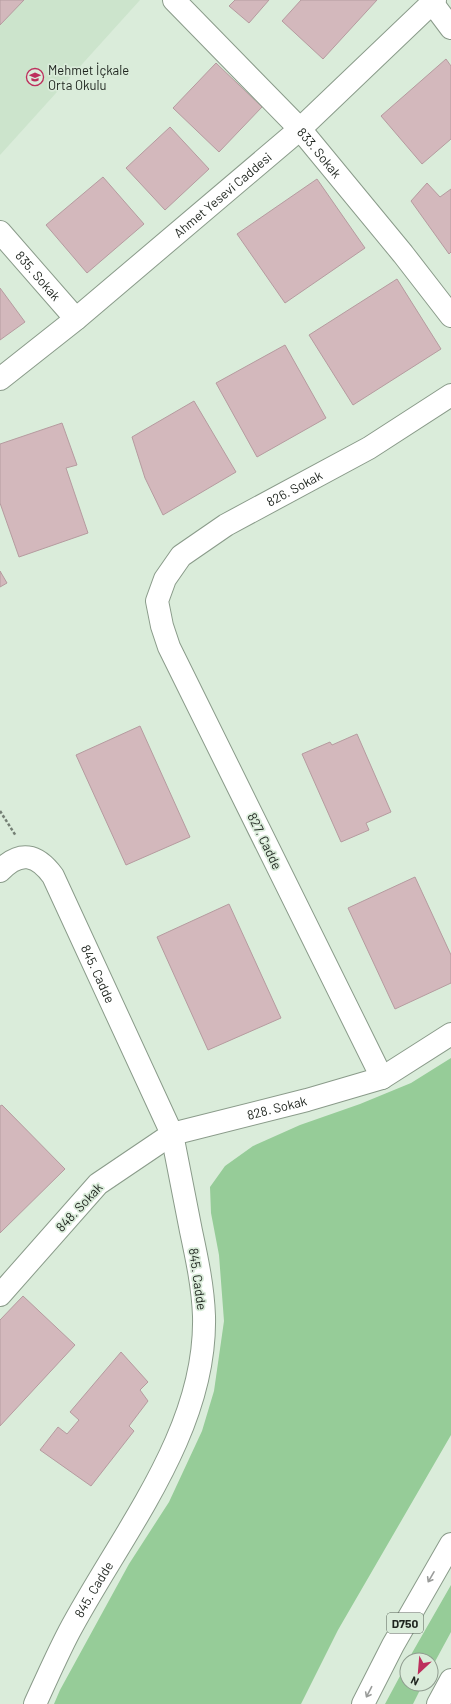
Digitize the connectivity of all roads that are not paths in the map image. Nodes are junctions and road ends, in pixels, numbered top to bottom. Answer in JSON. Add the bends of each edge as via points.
{"nodes":[{"id":1,"x":174,"y":0,"type":"edge"},
{"id":2,"x":432,"y":1,"type":"edge"},
{"id":3,"x":451,"y":28,"type":"edge"},
{"id":4,"x":300,"y":129,"type":"junction"},
{"id":5,"x":0,"y":232,"type":"edge"},
{"id":6,"x":451,"y":316,"type":"edge"},
{"id":7,"x":76,"y":319,"type":"junction"},
{"id":8,"x":0,"y":379,"type":"edge"},
{"id":9,"x":451,"y":395,"type":"edge"},
{"id":10,"x":157,"y":601,"type":"joint"},
{"id":11,"x":0,"y":871,"type":"edge"},
{"id":12,"x":451,"y":1034,"type":"edge"},
{"id":13,"x":382,"y":1078,"type":"junction"},
{"id":14,"x":172,"y":1134,"type":"junction"},
{"id":15,"x":0,"y":1295,"type":"edge"},
{"id":16,"x":451,"y":1544,"type":"edge"},
{"id":17,"x":451,"y":1680,"type":"edge"},
{"id":18,"x":35,"y":1704,"type":"edge"},
{"id":19,"x":363,"y":1704,"type":"edge"},
{"id":20,"x":438,"y":1704,"type":"edge"}],
"edges":[{"from":1,"to":4,"type":"main road","name":"833. Sokak"},
{"from":2,"to":3,"type":"main road"},
{"from":2,"to":4,"type":"main road","name":"Ahmet Yesevi Caddesi"},
{"from":4,"to":6,"type":"main road","name":"833. Sokak"},
{"from":4,"to":7,"type":"main road","name":"Ahmet Yesevi Caddesi"},
{"from":5,"to":7,"type":"main road","name":"835. Sokak"},
{"from":7,"to":8,"type":"main road","name":"Ahmet Yesevi Caddesi"},
{"from":9,"to":10,"type":"main road","name":"826. Sokak","via":[[369,448],[226,525],[182,556],[165,579]]},
{"from":10,"to":13,"type":"main road","name":"827. Cadde","via":[[169,647]]},
{"from":11,"to":14,"type":"main road","name":"845. Cadde","via":[[18,857],[27,857],[38,860],[54,876]]},
{"from":12,"to":13,"type":"main road","name":"828. Sokak"},
{"from":13,"to":14,"type":"main road","name":"828. Sokak"},
{"from":14,"to":15,"type":"main road","name":"848. Sokak","via":[[98,1184]]},
{"from":14,"to":18,"type":"main road","name":"845. Cadde","via":[[199,1270],[204,1316],[201,1359],[187,1413],[166,1463],[127,1536],[69,1632]]},
{"from":16,"to":19,"type":"main road","number":"D750","one_way":true,"via":[[393,1645]]},
{"from":17,"to":20,"type":"main road"}]}
